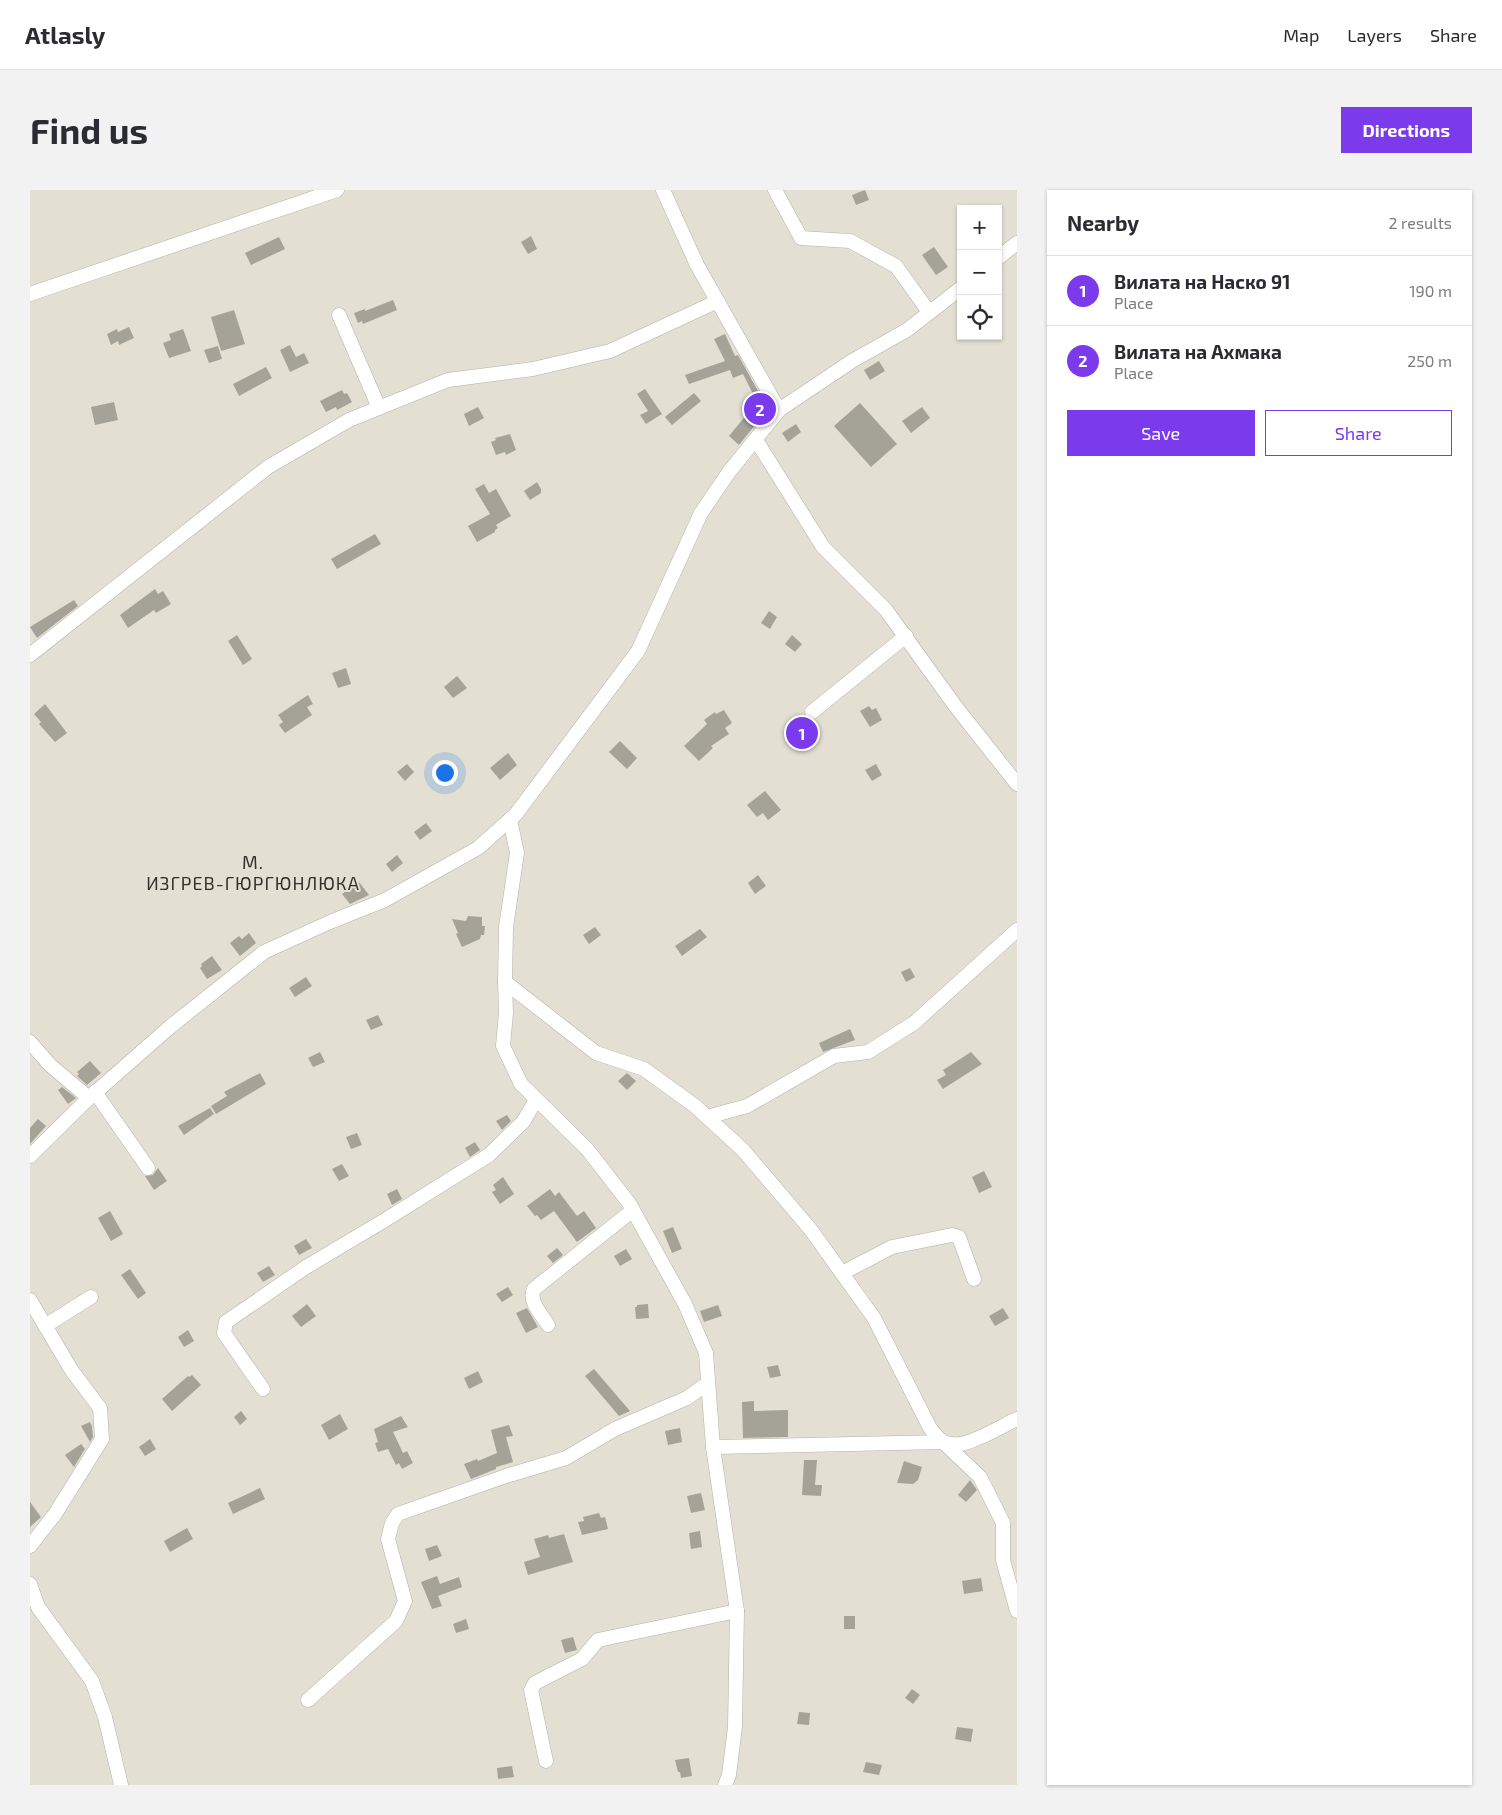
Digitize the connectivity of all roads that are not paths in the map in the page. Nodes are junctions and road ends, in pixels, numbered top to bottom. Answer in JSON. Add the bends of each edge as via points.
{"nodes":[{"id":1,"x":337,"y":190,"type":"edge"},
{"id":2,"x":663,"y":190,"type":"edge"},
{"id":3,"x":775,"y":190,"type":"edge"},
{"id":4,"x":1017,"y":243,"type":"edge"},
{"id":5,"x":1002,"y":255,"type":"edge"},
{"id":6,"x":957,"y":291,"type":"edge"},
{"id":7,"x":30,"y":294,"type":"edge"},
{"id":8,"x":718,"y":301,"type":"junction"},
{"id":9,"x":929,"y":312,"type":"junction"},
{"id":10,"x":339,"y":315,"type":"dead end"},
{"id":11,"x":379,"y":408,"type":"junction"},
{"id":12,"x":779,"y":410,"type":"junction"},
{"id":13,"x":756,"y":440,"type":"junction"},
{"id":14,"x":906,"y":636,"type":"junction"},
{"id":15,"x":30,"y":655,"type":"edge"},
{"id":16,"x":812,"y":712,"type":"dead end"},
{"id":17,"x":1017,"y":784,"type":"edge"},
{"id":18,"x":510,"y":820,"type":"junction"},
{"id":19,"x":1017,"y":930,"type":"edge"},
{"id":20,"x":505,"y":982,"type":"junction"},
{"id":21,"x":30,"y":1042,"type":"edge"},
{"id":22,"x":92,"y":1095,"type":"junction"},
{"id":23,"x":536,"y":1100,"type":"junction"},
{"id":24,"x":707,"y":1117,"type":"junction"},
{"id":25,"x":30,"y":1156,"type":"edge"},
{"id":26,"x":148,"y":1168,"type":"dead end"},
{"id":27,"x":633,"y":1210,"type":"junction"},
{"id":28,"x":842,"y":1272,"type":"junction"},
{"id":29,"x":974,"y":1279,"type":"dead end"},
{"id":30,"x":91,"y":1297,"type":"dead end"},
{"id":31,"x":30,"y":1300,"type":"edge"},
{"id":32,"x":548,"y":1325,"type":"dead end"},
{"id":33,"x":45,"y":1326,"type":"junction"},
{"id":34,"x":708,"y":1383,"type":"junction"},
{"id":35,"x":263,"y":1388,"type":"dead end"},
{"id":36,"x":1017,"y":1419,"type":"edge"},
{"id":37,"x":943,"y":1442,"type":"junction"},
{"id":38,"x":713,"y":1446,"type":"junction"},
{"id":39,"x":30,"y":1546,"type":"edge"},
{"id":40,"x":30,"y":1584,"type":"edge"},
{"id":41,"x":738,"y":1611,"type":"junction"},
{"id":42,"x":1017,"y":1611,"type":"edge"},
{"id":43,"x":308,"y":1700,"type":"dead end"},
{"id":44,"x":546,"y":1761,"type":"dead end"},
{"id":45,"x":121,"y":1785,"type":"edge"},
{"id":46,"x":725,"y":1785,"type":"edge"}],
"edges":[{"from":1,"to":7,"type":"street"},
{"from":2,"to":8,"type":"street","via":[[697,265]]},
{"from":3,"to":9,"type":"street","via":[[801,238],[850,242],[896,266]]},
{"from":4,"to":5,"type":"street"},
{"from":6,"to":9,"type":"street"},
{"from":8,"to":11,"type":"street","via":[[610,352],[533,369],[448,380]]},
{"from":8,"to":12,"type":"street"},
{"from":9,"to":12,"type":"street","via":[[907,330],[852,361]]},
{"from":10,"to":11,"type":"street"},
{"from":11,"to":15,"type":"street","via":[[349,420],[268,468]]},
{"from":12,"to":13,"type":"street"},
{"from":13,"to":14,"type":"street","via":[[823,547],[886,610]]},
{"from":13,"to":18,"type":"street","via":[[702,514],[638,651]]},
{"from":14,"to":16,"type":"street"},
{"from":14,"to":17,"type":"street","via":[[956,707]]},
{"from":18,"to":20,"type":"street","via":[[517,854],[506,927]]},
{"from":18,"to":22,"type":"street","via":[[478,848],[385,900],[264,952],[171,1026]]},
{"from":19,"to":24,"type":"street","via":[[914,1023],[868,1052],[834,1056],[746,1106]]},
{"from":20,"to":23,"type":"street","via":[[503,1046],[520,1084]]},
{"from":20,"to":24,"type":"street","via":[[596,1053],[644,1069]]},
{"from":21,"to":22,"type":"street","via":[[50,1065]]},
{"from":22,"to":25,"type":"street"},
{"from":22,"to":26,"type":"street"},
{"from":23,"to":27,"type":"street","via":[[587,1149]]},
{"from":23,"to":35,"type":"street","via":[[523,1122],[489,1154],[306,1267],[226,1322],[224,1333]]},
{"from":24,"to":28,"type":"street","via":[[743,1150],[781,1193]]},
{"from":27,"to":32,"type":"street","via":[[534,1289],[534,1302]]},
{"from":27,"to":34,"type":"street","via":[[685,1304],[706,1353]]},
{"from":28,"to":29,"type":"street","via":[[892,1247],[952,1235],[959,1237]]},
{"from":28,"to":37,"type":"street","via":[[874,1318],[930,1428]]},
{"from":30,"to":33,"type":"street"},
{"from":31,"to":33,"type":"street"},
{"from":33,"to":39,"type":"street","via":[[72,1371],[100,1408],[102,1439],[55,1514]]},
{"from":34,"to":38,"type":"street"},
{"from":34,"to":43,"type":"street","via":[[687,1398],[615,1429],[566,1458],[398,1514],[388,1539],[405,1601],[396,1622]]},
{"from":36,"to":37,"type":"street","via":[[966,1443],[954,1445]]},
{"from":37,"to":38,"type":"street"},
{"from":37,"to":42,"type":"street","via":[[980,1477],[1002,1523],[1003,1560]]},
{"from":38,"to":41,"type":"street"},
{"from":40,"to":45,"type":"street","via":[[38,1607],[92,1681],[105,1717]]},
{"from":41,"to":44,"type":"street","via":[[598,1640],[582,1659],[535,1683],[531,1690]]},
{"from":41,"to":46,"type":"street","via":[[735,1727],[730,1776]]}]}
